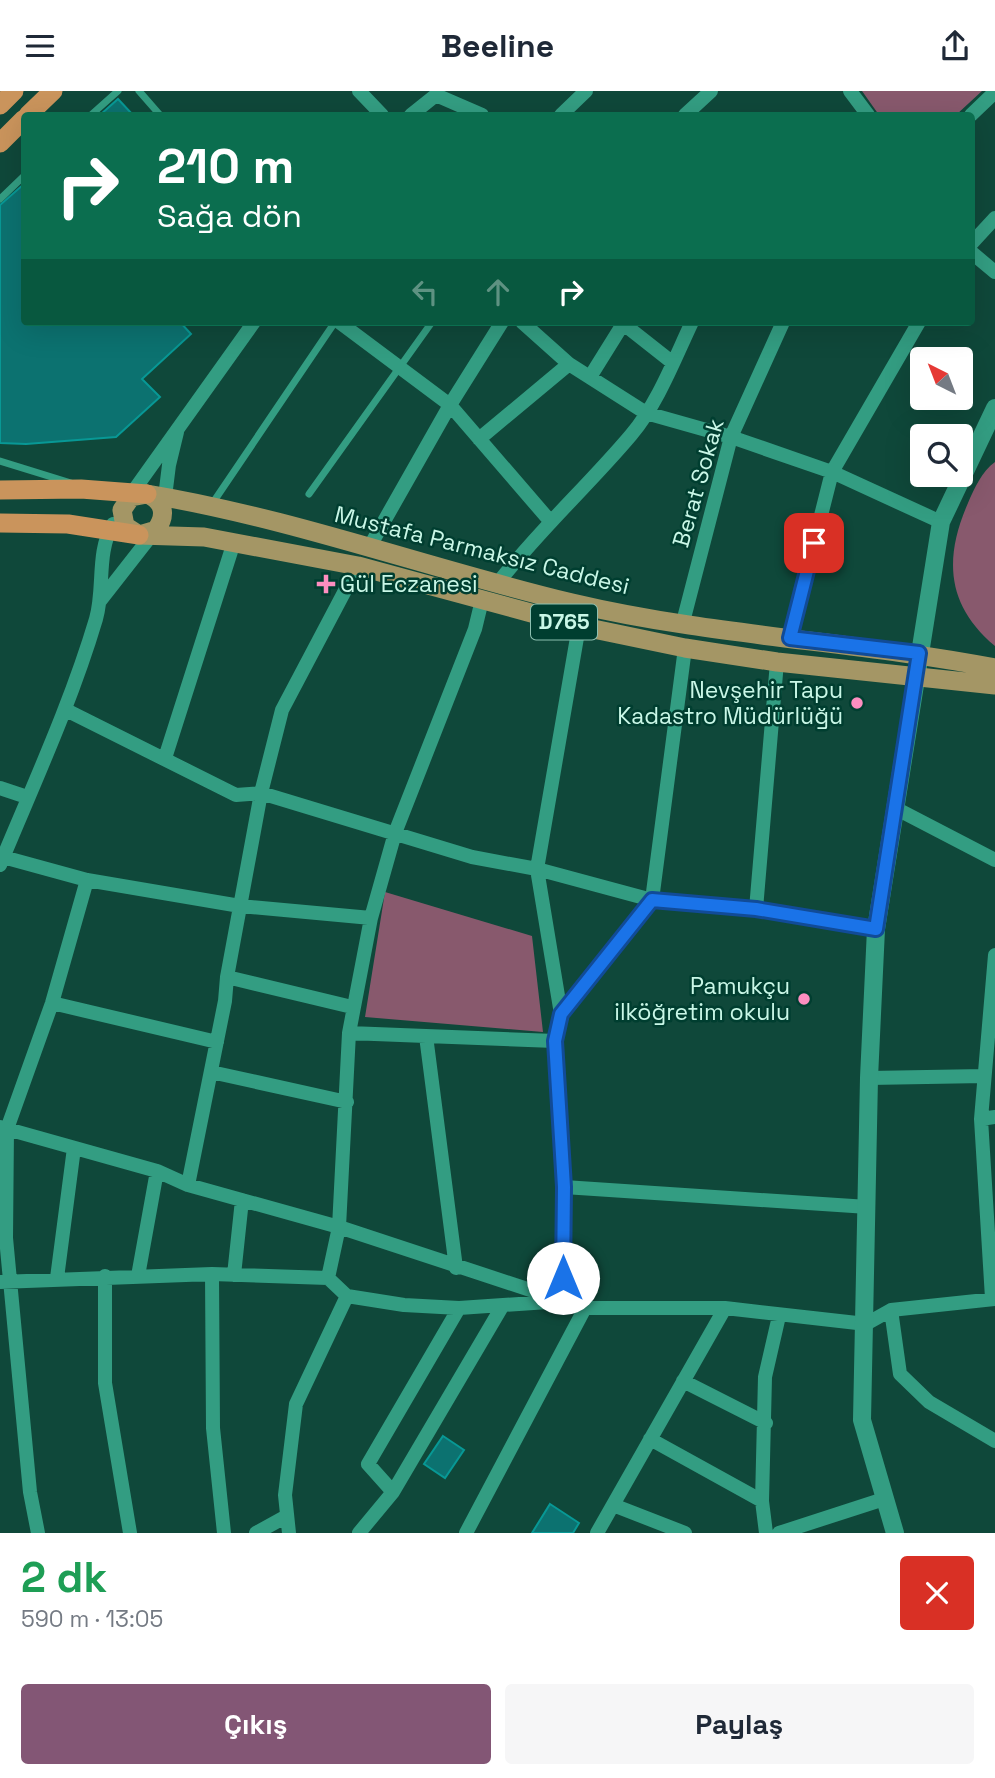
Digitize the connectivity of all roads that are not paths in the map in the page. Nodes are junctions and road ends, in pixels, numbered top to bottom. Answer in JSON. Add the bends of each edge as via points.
{"nodes":[{"id":1,"x":14,"y":91,"type":"edge"},
{"id":2,"x":53,"y":91,"type":"edge"},
{"id":3,"x":118,"y":91,"type":"edge"},
{"id":4,"x":139,"y":91,"type":"edge"},
{"id":5,"x":359,"y":91,"type":"edge"},
{"id":6,"x":586,"y":91,"type":"edge"},
{"id":7,"x":711,"y":91,"type":"edge"},
{"id":8,"x":850,"y":91,"type":"edge"},
{"id":9,"x":995,"y":92,"type":"edge"},
{"id":10,"x":0,"y":105,"type":"edge"},
{"id":11,"x":31,"y":112,"type":"edge"},
{"id":12,"x":94,"y":112,"type":"edge"},
{"id":13,"x":157,"y":112,"type":"edge"},
{"id":14,"x":379,"y":112,"type":"edge"},
{"id":15,"x":415,"y":112,"type":"edge"},
{"id":16,"x":475,"y":112,"type":"edge"},
{"id":17,"x":564,"y":112,"type":"edge"},
{"id":18,"x":688,"y":112,"type":"edge"},
{"id":19,"x":863,"y":112,"type":"edge"},
{"id":20,"x":974,"y":112,"type":"edge"},
{"id":21,"x":21,"y":122,"type":"edge"},
{"id":22,"x":0,"y":143,"type":"edge"},
{"id":23,"x":21,"y":180,"type":"edge"},
{"id":24,"x":0,"y":199,"type":"edge"},
{"id":25,"x":995,"y":218,"type":"edge"},
{"id":26,"x":975,"y":240,"type":"edge"},
{"id":27,"x":975,"y":255,"type":"edge"},
{"id":28,"x":995,"y":272,"type":"edge"},
{"id":29,"x":251,"y":326,"type":"edge"},
{"id":30,"x":334,"y":326,"type":"edge"},
{"id":31,"x":343,"y":326,"type":"edge"},
{"id":32,"x":429,"y":326,"type":"edge"},
{"id":33,"x":499,"y":326,"type":"edge"},
{"id":34,"x":526,"y":326,"type":"edge"},
{"id":35,"x":620,"y":326,"type":"edge"},
{"id":36,"x":626,"y":326,"type":"edge"},
{"id":37,"x":690,"y":326,"type":"edge"},
{"id":38,"x":781,"y":326,"type":"edge"},
{"id":39,"x":917,"y":326,"type":"edge"},
{"id":40,"x":673,"y":363,"type":"junction"},
{"id":41,"x":569,"y":364,"type":"junction"},
{"id":42,"x":399,"y":367,"type":"junction"},
{"id":43,"x":590,"y":377,"type":"junction"},
{"id":44,"x":450,"y":405,"type":"junction"},
{"id":45,"x":995,"y":408,"type":"edge"},
{"id":46,"x":646,"y":413,"type":"junction"},
{"id":47,"x":178,"y":428,"type":"junction"},
{"id":48,"x":731,"y":437,"type":"junction"},
{"id":49,"x":479,"y":439,"type":"junction"},
{"id":50,"x":0,"y":461,"type":"edge"},
{"id":51,"x":832,"y":472,"type":"junction"},
{"id":52,"x":81,"y":489,"type":"junction"},
{"id":53,"x":0,"y":490,"type":"edge"},
{"id":54,"x":309,"y":494,"type":"dead end"},
{"id":55,"x":210,"y":507,"type":"junction"},
{"id":56,"x":147,"y":512,"type":"junction"},
{"id":57,"x":550,"y":520,"type":"junction"},
{"id":58,"x":941,"y":522,"type":"junction"},
{"id":59,"x":0,"y":523,"type":"edge"},
{"id":60,"x":110,"y":529,"type":"junction"},
{"id":61,"x":234,"y":542,"type":"junction"},
{"id":62,"x":370,"y":546,"type":"junction"},
{"id":63,"x":358,"y":566,"type":"junction"},
{"id":64,"x":498,"y":583,"type":"junction"},
{"id":65,"x":482,"y":600,"type":"junction"},
{"id":66,"x":99,"y":602,"type":"junction"},
{"id":67,"x":683,"y":622,"type":"junction"},
{"id":68,"x":579,"y":626,"type":"junction"},
{"id":69,"x":790,"y":638,"type":"junction"},
{"id":70,"x":685,"y":648,"type":"junction"},
{"id":71,"x":919,"y":653,"type":"junction"},
{"id":72,"x":777,"y":661,"type":"junction"},
{"id":73,"x":995,"y":667,"type":"edge"},
{"id":74,"x":915,"y":675,"type":"junction"},
{"id":75,"x":995,"y":685,"type":"edge"},
{"id":76,"x":66,"y":710,"type":"junction"},
{"id":77,"x":165,"y":758,"type":"junction"},
{"id":78,"x":0,"y":788,"type":"edge"},
{"id":79,"x":261,"y":793,"type":"junction"},
{"id":80,"x":27,"y":797,"type":"junction"},
{"id":81,"x":895,"y":808,"type":"junction"},
{"id":82,"x":395,"y":833,"type":"junction"},
{"id":83,"x":995,"y":860,"type":"edge"},
{"id":84,"x":2,"y":861,"type":"edge"},
{"id":85,"x":537,"y":869,"type":"junction"},
{"id":86,"x":87,"y":880,"type":"junction"},
{"id":87,"x":652,"y":900,"type":"junction"},
{"id":88,"x":240,"y":906,"type":"junction"},
{"id":89,"x":756,"y":909,"type":"junction"},
{"id":90,"x":371,"y":918,"type":"junction"},
{"id":91,"x":876,"y":929,"type":"junction"},
{"id":92,"x":995,"y":955,"type":"edge"},
{"id":93,"x":226,"y":977,"type":"junction"},
{"id":94,"x":52,"y":1003,"type":"junction"},
{"id":95,"x":352,"y":1007,"type":"junction"},
{"id":96,"x":561,"y":1014,"type":"junction"},
{"id":97,"x":349,"y":1033,"type":"junction"},
{"id":98,"x":426,"y":1035,"type":"junction"},
{"id":99,"x":555,"y":1041,"type":"junction"},
{"id":100,"x":217,"y":1042,"type":"junction"},
{"id":101,"x":211,"y":1072,"type":"junction"},
{"id":102,"x":984,"y":1076,"type":"junction"},
{"id":103,"x":869,"y":1078,"type":"junction"},
{"id":104,"x":347,"y":1102,"type":"junction"},
{"id":105,"x":988,"y":1118,"type":"edge"},
{"id":106,"x":3,"y":1128,"type":"edge"},
{"id":107,"x":74,"y":1148,"type":"junction"},
{"id":108,"x":157,"y":1171,"type":"junction"},
{"id":109,"x":188,"y":1185,"type":"junction"},
{"id":110,"x":564,"y":1187,"type":"junction"},
{"id":111,"x":242,"y":1200,"type":"junction"},
{"id":112,"x":868,"y":1207,"type":"junction"},
{"id":113,"x":339,"y":1227,"type":"junction"},
{"id":114,"x":456,"y":1268,"type":"junction"},
{"id":115,"x":212,"y":1274,"type":"junction"},
{"id":116,"x":234,"y":1275,"type":"junction"},
{"id":117,"x":105,"y":1276,"type":"junction"},
{"id":118,"x":138,"y":1276,"type":"junction"},
{"id":119,"x":57,"y":1278,"type":"junction"},
{"id":120,"x":328,"y":1278,"type":"junction"},
{"id":121,"x":6,"y":1280,"type":"edge"},
{"id":122,"x":348,"y":1296,"type":"junction"},
{"id":123,"x":994,"y":1298,"type":"edge"},
{"id":124,"x":563,"y":1301,"type":"junction"},
{"id":125,"x":503,"y":1305,"type":"junction"},
{"id":126,"x":459,"y":1308,"type":"junction"},
{"id":127,"x":585,"y":1308,"type":"junction"},
{"id":128,"x":724,"y":1308,"type":"junction"},
{"id":129,"x":891,"y":1310,"type":"junction"},
{"id":130,"x":779,"y":1316,"type":"junction"},
{"id":131,"x":866,"y":1324,"type":"junction"},
{"id":132,"x":683,"y":1381,"type":"junction"},
{"id":133,"x":766,"y":1423,"type":"junction"},
{"id":134,"x":650,"y":1439,"type":"junction"},
{"id":135,"x":995,"y":1441,"type":"edge"},
{"id":136,"x":393,"y":1492,"type":"junction"},
{"id":137,"x":884,"y":1499,"type":"junction"},
{"id":138,"x":762,"y":1501,"type":"junction"},
{"id":139,"x":612,"y":1505,"type":"junction"},
{"id":140,"x":287,"y":1516,"type":"junction"},
{"id":141,"x":38,"y":1533,"type":"edge"},
{"id":142,"x":130,"y":1533,"type":"edge"},
{"id":143,"x":224,"y":1533,"type":"edge"},
{"id":144,"x":256,"y":1533,"type":"edge"},
{"id":145,"x":289,"y":1533,"type":"edge"},
{"id":146,"x":359,"y":1533,"type":"edge"},
{"id":147,"x":466,"y":1533,"type":"edge"},
{"id":148,"x":597,"y":1533,"type":"edge"},
{"id":149,"x":685,"y":1533,"type":"edge"},
{"id":150,"x":765,"y":1533,"type":"edge"},
{"id":151,"x":779,"y":1533,"type":"edge"},
{"id":152,"x":895,"y":1533,"type":"edge"}],
"edges":[{"from":1,"to":10,"type":"highway"},
{"from":2,"to":11,"type":"highway"},
{"from":3,"to":12,"type":"lane"},
{"from":4,"to":13,"type":"lane"},
{"from":5,"to":14,"type":"street"},
{"from":6,"to":17,"type":"street"},
{"from":7,"to":18,"type":"street"},
{"from":8,"to":19,"type":"street"},
{"from":9,"to":20,"type":"street"},
{"from":15,"to":16,"type":"street","via":[[436,95]]},
{"from":21,"to":22,"type":"highway"},
{"from":23,"to":24,"type":"lane"},
{"from":25,"to":26,"type":"street"},
{"from":27,"to":28,"type":"street"},
{"from":29,"to":47,"type":"street"},
{"from":30,"to":55,"type":"lane"},
{"from":31,"to":42,"type":"street"},
{"from":32,"to":42,"type":"lane"},
{"from":33,"to":44,"type":"street"},
{"from":34,"to":41,"type":"street"},
{"from":35,"to":43,"type":"street"},
{"from":36,"to":40,"type":"street"},
{"from":37,"to":40,"type":"street"},
{"from":38,"to":48,"type":"street","name":"Berat Sokak"},
{"from":39,"to":51,"type":"street"},
{"from":40,"to":46,"type":"street"},
{"from":41,"to":43,"type":"street"},
{"from":41,"to":49,"type":"street"},
{"from":42,"to":44,"type":"street"},
{"from":42,"to":54,"type":"lane"},
{"from":43,"to":46,"type":"street"},
{"from":44,"to":49,"type":"street"},
{"from":44,"to":62,"type":"street"},
{"from":45,"to":58,"type":"street"},
{"from":46,"to":48,"type":"street"},
{"from":46,"to":57,"type":"street"},
{"from":47,"to":56,"type":"street"},
{"from":47,"to":56,"type":"street"},
{"from":48,"to":51,"type":"street"},
{"from":48,"to":67,"type":"street","name":"Berat Sokak"},
{"from":49,"to":57,"type":"street"},
{"from":50,"to":52,"type":"lane","via":[[62,478]]},
{"from":51,"to":58,"type":"street"},
{"from":51,"to":69,"type":"street"},
{"from":52,"to":53,"type":"highway","name":"Mustafa Parmaksız Caddesi","number":"D765"},
{"from":52,"to":56,"type":"highway","name":"Mustafa Parmaksız Caddesi","number":"D765"},
{"from":55,"to":56,"type":"main road","name":"Mustafa Parmaksız Caddesi","number":"D765"},
{"from":55,"to":62,"type":"main road","name":"Mustafa Parmaksız Caddesi","number":"D765"},
{"from":56,"to":60,"type":"highway","number":"D765"},
{"from":56,"to":60,"type":"street"},
{"from":56,"to":61,"type":"main road","name":"Mustafa Parmaksız Caddesi","number":"D765"},
{"from":56,"to":66,"type":"street"},
{"from":57,"to":64,"type":"street"},
{"from":58,"to":71,"type":"street"},
{"from":59,"to":60,"type":"highway","number":"D765"},
{"from":60,"to":66,"type":"street"},
{"from":61,"to":63,"type":"main road","name":"Mustafa Parmaksız Caddesi","number":"D765"},
{"from":61,"to":77,"type":"street"},
{"from":62,"to":64,"type":"main road","name":"Mustafa Parmaksız Caddesi","number":"D765"},
{"from":63,"to":65,"type":"main road","name":"Mustafa Parmaksız Caddesi","number":"D765"},
{"from":63,"to":79,"type":"street","via":[[282,710]]},
{"from":64,"to":67,"type":"main road","name":"Mustafa Parmaksız Caddesi","number":"D765","via":[[573,603]]},
{"from":65,"to":68,"type":"main road","name":"Mustafa Parmaksız Caddesi","number":"D765"},
{"from":65,"to":82,"type":"street","via":[[475,629]]},
{"from":66,"to":76,"type":"street"},
{"from":67,"to":69,"type":"main road","name":"Mustafa Parmaksız Caddesi","number":"D765"},
{"from":68,"to":70,"type":"main road","name":"Mustafa Parmaksız Caddesi","number":"D765"},
{"from":68,"to":85,"type":"street"},
{"from":69,"to":71,"type":"main road","name":"Mustafa Parmaksız Caddesi","number":"D765"},
{"from":70,"to":72,"type":"main road","name":"Mustafa Parmaksız Caddesi","number":"D765"},
{"from":70,"to":87,"type":"street"},
{"from":71,"to":73,"type":"main road","name":"Mustafa Parmaksız Caddesi","number":"D765"},
{"from":71,"to":74,"type":"street"},
{"from":72,"to":74,"type":"main road","name":"Mustafa Parmaksız Caddesi","number":"D765"},
{"from":72,"to":89,"type":"street"},
{"from":74,"to":75,"type":"main road","name":"Mustafa Parmaksız Caddesi","number":"D765"},
{"from":74,"to":81,"type":"street"},
{"from":76,"to":77,"type":"street"},
{"from":76,"to":80,"type":"street"},
{"from":77,"to":79,"type":"street","via":[[236,795]]},
{"from":78,"to":80,"type":"street"},
{"from":79,"to":82,"type":"street"},
{"from":79,"to":88,"type":"street"},
{"from":80,"to":84,"type":"street"},
{"from":81,"to":83,"type":"street"},
{"from":81,"to":91,"type":"street"},
{"from":82,"to":85,"type":"street","via":[[472,857]]},
{"from":82,"to":90,"type":"street"},
{"from":84,"to":86,"type":"street"},
{"from":85,"to":87,"type":"street"},
{"from":85,"to":96,"type":"street"},
{"from":86,"to":88,"type":"street"},
{"from":86,"to":94,"type":"street"},
{"from":87,"to":89,"type":"street"},
{"from":87,"to":96,"type":"street"},
{"from":88,"to":90,"type":"street"},
{"from":88,"to":93,"type":"street"},
{"from":89,"to":91,"type":"street"},
{"from":90,"to":95,"type":"street"},
{"from":91,"to":103,"type":"street"},
{"from":92,"to":102,"type":"street"},
{"from":93,"to":95,"type":"street"},
{"from":93,"to":100,"type":"street"},
{"from":94,"to":100,"type":"street"},
{"from":94,"to":106,"type":"street"},
{"from":95,"to":97,"type":"street"},
{"from":96,"to":99,"type":"street"},
{"from":97,"to":98,"type":"street"},
{"from":97,"to":104,"type":"street"},
{"from":98,"to":99,"type":"street"},
{"from":98,"to":114,"type":"street"},
{"from":99,"to":110,"type":"street"},
{"from":100,"to":101,"type":"street"},
{"from":101,"to":104,"type":"street"},
{"from":101,"to":109,"type":"street"},
{"from":102,"to":103,"type":"street"},
{"from":102,"to":105,"type":"street"},
{"from":103,"to":112,"type":"street"},
{"from":104,"to":113,"type":"street"},
{"from":105,"to":123,"type":"street"},
{"from":106,"to":107,"type":"street"},
{"from":106,"to":121,"type":"street"},
{"from":107,"to":108,"type":"street"},
{"from":107,"to":119,"type":"street"},
{"from":108,"to":109,"type":"street"},
{"from":108,"to":118,"type":"street"},
{"from":109,"to":111,"type":"street"},
{"from":110,"to":112,"type":"street"},
{"from":110,"to":124,"type":"street"},
{"from":111,"to":113,"type":"street"},
{"from":111,"to":116,"type":"street"},
{"from":112,"to":131,"type":"street"},
{"from":113,"to":114,"type":"street"},
{"from":113,"to":120,"type":"street"},
{"from":114,"to":124,"type":"street"},
{"from":115,"to":116,"type":"street"},
{"from":115,"to":118,"type":"street"},
{"from":115,"to":143,"type":"street","via":[[213,1428]]},
{"from":116,"to":120,"type":"street"},
{"from":117,"to":118,"type":"street"},
{"from":117,"to":119,"type":"street"},
{"from":117,"to":142,"type":"street","via":[[105,1383]]},
{"from":119,"to":121,"type":"street"},
{"from":120,"to":122,"type":"street"},
{"from":121,"to":141,"type":"street"},
{"from":122,"to":126,"type":"street"},
{"from":122,"to":140,"type":"street","via":[[296,1404],[285,1495]]},
{"from":123,"to":129,"type":"street"},
{"from":124,"to":125,"type":"street"},
{"from":124,"to":127,"type":"street"},
{"from":125,"to":126,"type":"street"},
{"from":125,"to":136,"type":"street"},
{"from":126,"to":136,"type":"street","via":[[368,1464]]},
{"from":127,"to":128,"type":"street"},
{"from":127,"to":147,"type":"street"},
{"from":128,"to":130,"type":"street"},
{"from":128,"to":132,"type":"street"},
{"from":129,"to":131,"type":"street"},
{"from":129,"to":135,"type":"street","via":[[900,1374],[929,1402]]},
{"from":130,"to":131,"type":"street"},
{"from":130,"to":133,"type":"street","via":[[765,1377]]},
{"from":131,"to":137,"type":"street","via":[[862,1420]]},
{"from":132,"to":133,"type":"street"},
{"from":132,"to":134,"type":"street"},
{"from":133,"to":138,"type":"street"},
{"from":134,"to":138,"type":"street"},
{"from":134,"to":139,"type":"street"},
{"from":136,"to":146,"type":"street"},
{"from":137,"to":151,"type":"street"},
{"from":137,"to":152,"type":"street"},
{"from":138,"to":150,"type":"street"},
{"from":139,"to":148,"type":"street"},
{"from":139,"to":149,"type":"street"},
{"from":140,"to":144,"type":"street"},
{"from":140,"to":145,"type":"street"}]}
